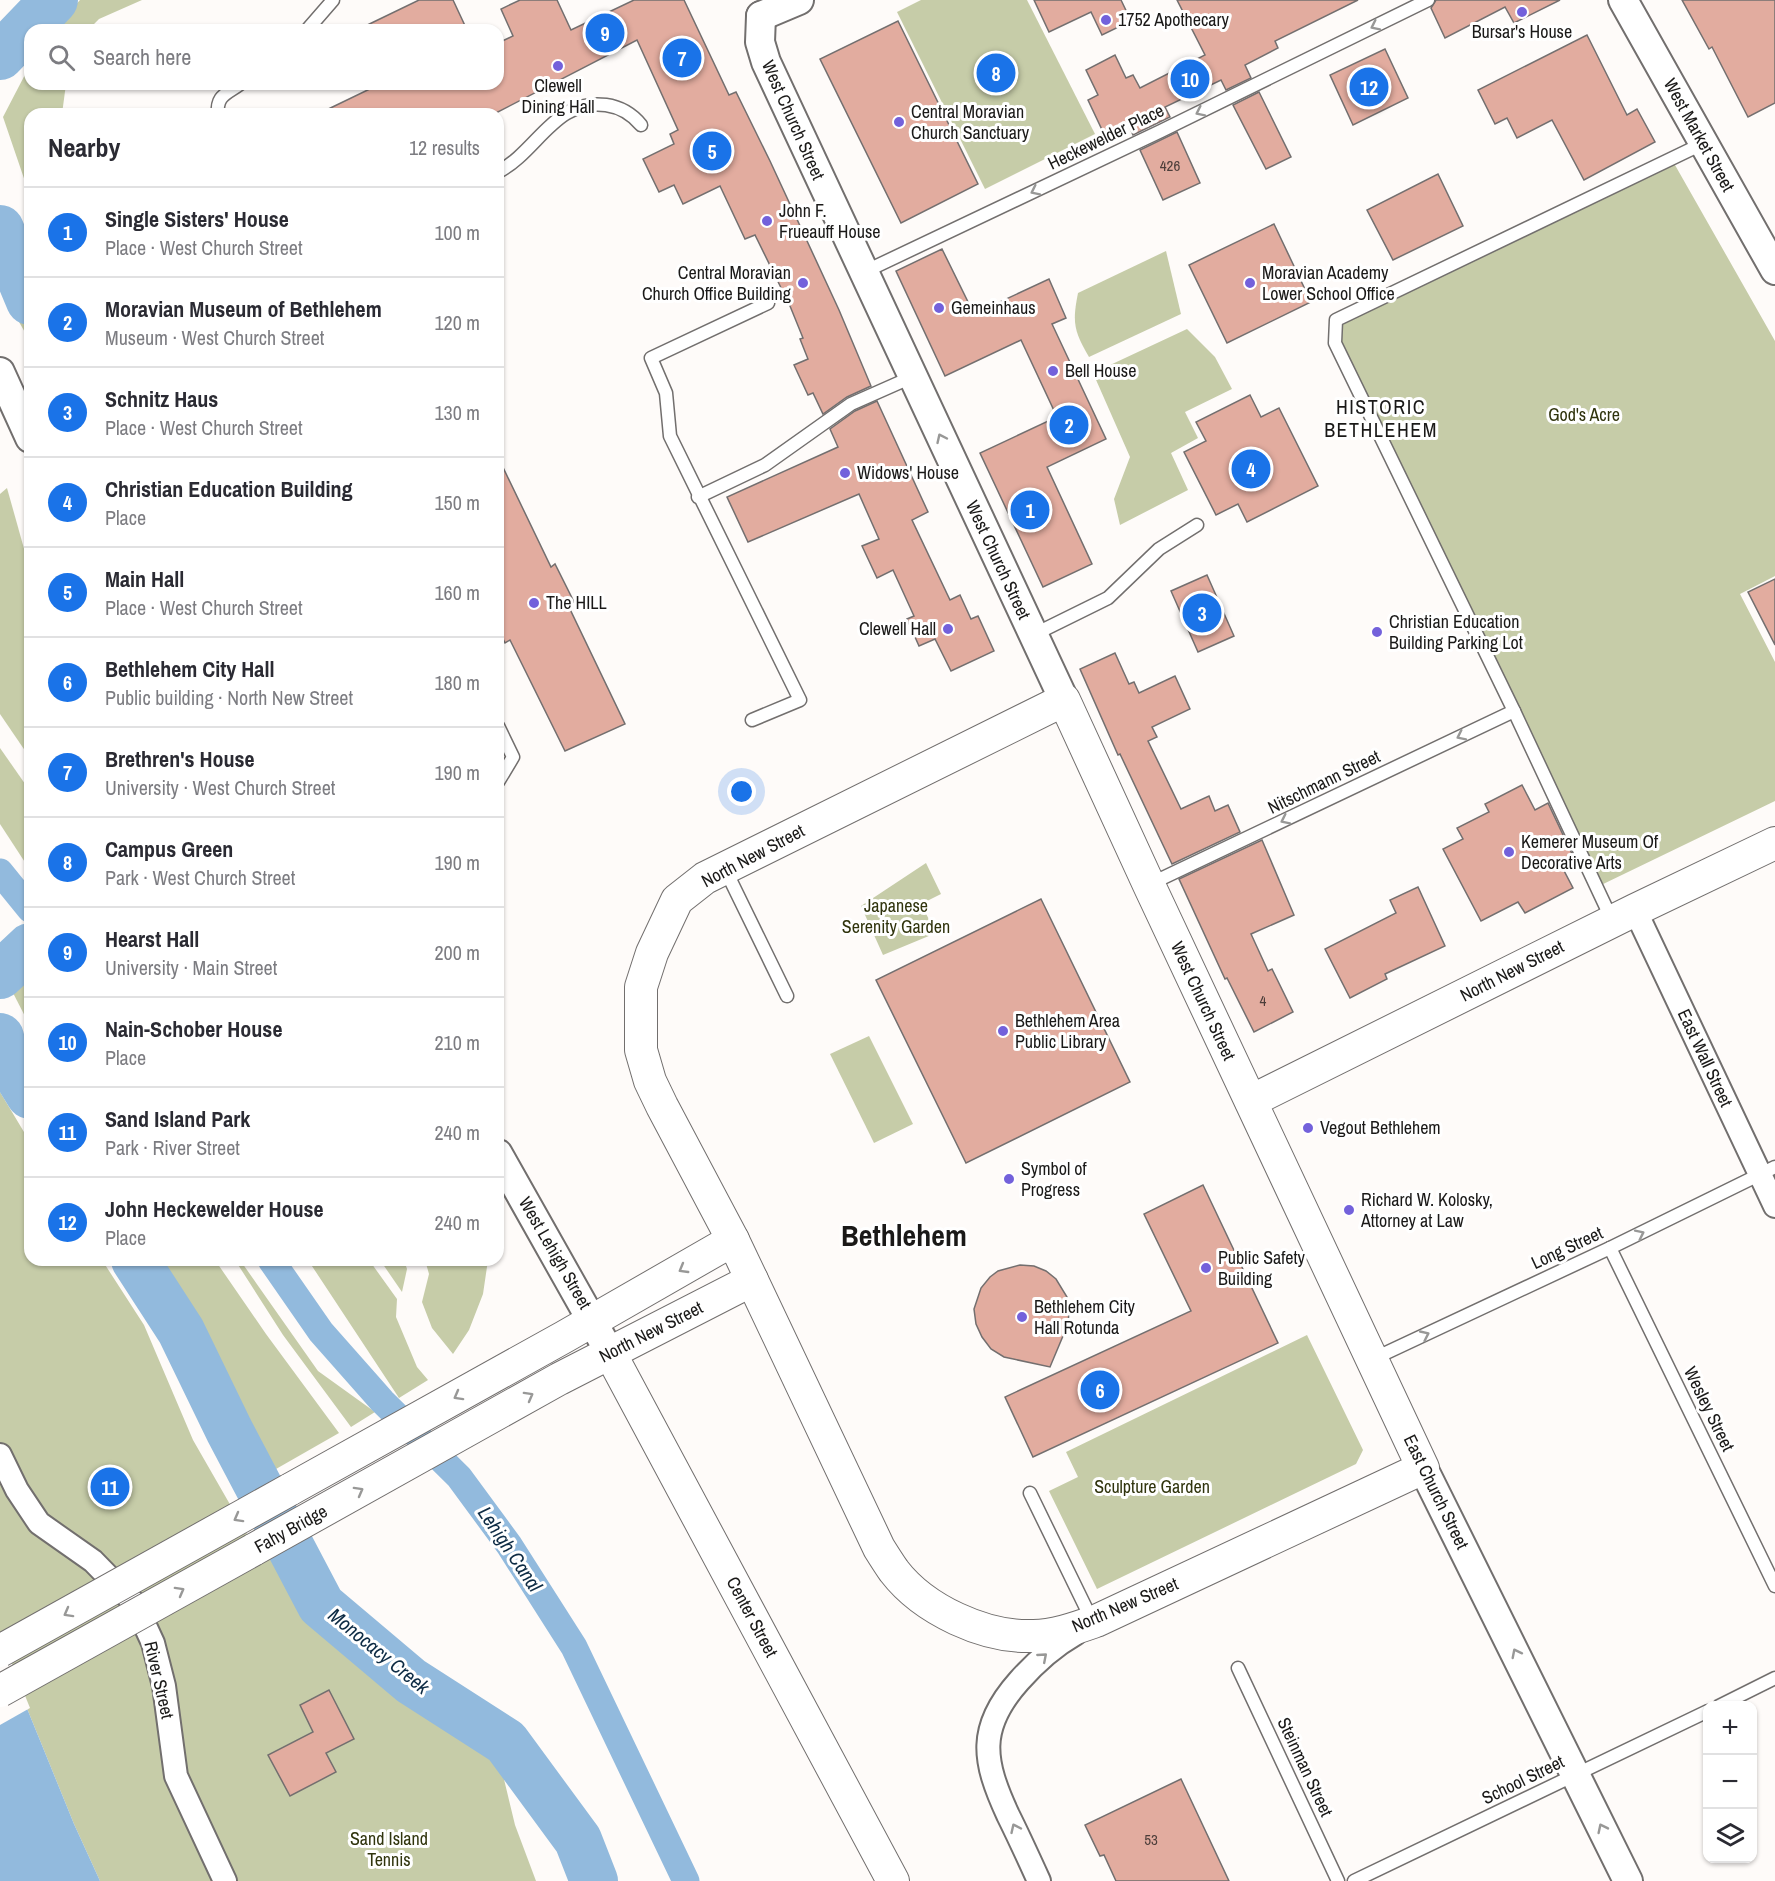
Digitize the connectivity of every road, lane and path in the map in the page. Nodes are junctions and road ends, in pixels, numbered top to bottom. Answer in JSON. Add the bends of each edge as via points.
{"nodes":[{"id":1,"x":333,"y":0,"type":"edge"},
{"id":2,"x":799,"y":0,"type":"edge"},
{"id":3,"x":1428,"y":0,"type":"edge"},
{"id":4,"x":1623,"y":0,"type":"edge"},
{"id":5,"x":753,"y":8,"type":"edge"},
{"id":6,"x":312,"y":24,"type":"edge"},
{"id":7,"x":230,"y":90,"type":"edge"},
{"id":8,"x":217,"y":108,"type":"edge"},
{"id":9,"x":642,"y":125,"type":"dead end"},
{"id":10,"x":1704,"y":142,"type":"junction"},
{"id":11,"x":504,"y":168,"type":"edge"},
{"id":12,"x":1775,"y":270,"type":"edge"},
{"id":13,"x":863,"y":273,"type":"junction"},
{"id":14,"x":768,"y":303,"type":"dead end"},
{"id":15,"x":0,"y":372,"type":"edge"},
{"id":16,"x":912,"y":377,"type":"junction"},
{"id":17,"x":24,"y":425,"type":"edge"},
{"id":18,"x":698,"y":497,"type":"junction"},
{"id":19,"x":1197,"y":525,"type":"dead end"},
{"id":20,"x":1033,"y":635,"type":"junction"},
{"id":21,"x":1064,"y":700,"type":"junction"},
{"id":22,"x":1514,"y":711,"type":"junction"},
{"id":23,"x":752,"y":720,"type":"dead end"},
{"id":24,"x":504,"y":738,"type":"edge"},
{"id":25,"x":504,"y":772,"type":"edge"},
{"id":26,"x":1775,"y":843,"type":"edge"},
{"id":27,"x":724,"y":868,"type":"junction"},
{"id":28,"x":1149,"y":885,"type":"junction"},
{"id":29,"x":1624,"y":915,"type":"junction"},
{"id":30,"x":787,"y":996,"type":"dead end"},
{"id":31,"x":1251,"y":1101,"type":"junction"},
{"id":32,"x":504,"y":1165,"type":"edge"},
{"id":33,"x":1767,"y":1171,"type":"edge"},
{"id":34,"x":1775,"y":1206,"type":"edge"},
{"id":35,"x":734,"y":1240,"type":"junction"},
{"id":36,"x":1610,"y":1248,"type":"junction"},
{"id":37,"x":752,"y":1280,"type":"junction"},
{"id":38,"x":593,"y":1321,"type":"junction"},
{"id":39,"x":564,"y":1337,"type":"joint"},
{"id":40,"x":610,"y":1353,"type":"junction"},
{"id":41,"x":1372,"y":1359,"type":"junction"},
{"id":42,"x":581,"y":1367,"type":"joint"},
{"id":43,"x":0,"y":1455,"type":"edge"},
{"id":44,"x":1424,"y":1468,"type":"junction"},
{"id":45,"x":1030,"y":1493,"type":"dead end"},
{"id":46,"x":1775,"y":1586,"type":"edge"},
{"id":47,"x":1096,"y":1621,"type":"junction"},
{"id":48,"x":0,"y":1651,"type":"edge"},
{"id":49,"x":1238,"y":1668,"type":"dead end"},
{"id":50,"x":1775,"y":1678,"type":"edge"},
{"id":51,"x":0,"y":1691,"type":"edge"},
{"id":52,"x":1729,"y":1701,"type":"edge"},
{"id":53,"x":1703,"y":1713,"type":"edge"},
{"id":54,"x":1576,"y":1774,"type":"junction"},
{"id":55,"x":225,"y":1881,"type":"edge"},
{"id":56,"x":893,"y":1881,"type":"edge"},
{"id":57,"x":1039,"y":1881,"type":"edge"},
{"id":58,"x":1338,"y":1881,"type":"edge"},
{"id":59,"x":1354,"y":1881,"type":"edge"},
{"id":60,"x":1628,"y":1881,"type":"edge"}],
"edges":[{"from":1,"to":6,"type":"lane"},
{"from":2,"to":5,"type":"street"},
{"from":3,"to":13,"type":"lane","name":"Heckewelder Place","one_way":true},
{"from":4,"to":10,"type":"street","name":"West Market Street"},
{"from":5,"to":13,"type":"street","name":"West Church Street","via":[[766,62]]},
{"from":7,"to":8,"type":"lane","via":[[221,96]]},
{"from":9,"to":11,"type":"lane","via":[[617,107],[578,107],[554,121]]},
{"from":10,"to":12,"type":"street","name":"West Market Street"},
{"from":10,"to":22,"type":"lane","via":[[1336,320],[1335,343]]},
{"from":13,"to":16,"type":"street","name":"West Church Street"},
{"from":14,"to":18,"type":"lane","via":[[651,358],[666,393],[670,436]]},
{"from":15,"to":17,"type":"street"},
{"from":16,"to":18,"type":"lane","via":[[851,404],[765,465]]},
{"from":20,"to":16,"type":"street","name":"West Church Street","one_way":true},
{"from":18,"to":23,"type":"lane","via":[[800,700]]},
{"from":19,"to":20,"type":"lane","via":[[1159,549],[1108,598]]},
{"from":20,"to":21,"type":"street","name":"West Church Street"},
{"from":21,"to":27,"type":"main road","name":"North New Street"},
{"from":21,"to":28,"type":"main road","name":"West Church Street"},
{"from":22,"to":28,"type":"lane","name":"Nitschmann Street","one_way":true},
{"from":22,"to":29,"type":"lane"},
{"from":24,"to":25,"type":"lane","via":[[513,757]]},
{"from":26,"to":29,"type":"main road","name":"North New Street"},
{"from":27,"to":30,"type":"lane"},
{"from":27,"to":35,"type":"main road","name":"North New Street","via":[[677,900],[641,987],[640,1039],[650,1081]]},
{"from":28,"to":31,"type":"main road","name":"West Church Street"},
{"from":29,"to":31,"type":"main road","name":"North New Street"},
{"from":29,"to":33,"type":"street","name":"East Wall Street"},
{"from":31,"to":41,"type":"main road","name":"East Church Street"},
{"from":32,"to":38,"type":"street","name":"West Lehigh Street"},
{"from":33,"to":34,"type":"street","name":"East Wall Street"},
{"from":36,"to":33,"type":"lane","name":"Long Street","one_way":true},
{"from":35,"to":37,"type":"main road","name":"North New Street"},
{"from":35,"to":38,"type":"main road","name":"North New Street","one_way":true},
{"from":41,"to":36,"type":"lane","name":"Long Street","one_way":true},
{"from":36,"to":46,"type":"lane","name":"Wesley Street"},
{"from":37,"to":40,"type":"main road","name":"North New Street"},
{"from":37,"to":47,"type":"main road","name":"North New Street","via":[[879,1548],[895,1573],[948,1615],[976,1628],[1033,1636]]},
{"from":38,"to":39,"type":"main road","name":"North New Street"},
{"from":38,"to":40,"type":"street","name":"West Lehigh Street"},
{"from":39,"to":48,"type":"main road","name":"Fahy Bridge","one_way":true,"bridge":true},
{"from":40,"to":42,"type":"main road","name":"North New Street"},
{"from":40,"to":56,"type":"main road","name":"Center Street"},
{"from":41,"to":44,"type":"main road","name":"East Church Street"},
{"from":51,"to":42,"type":"main road","name":"Fahy Bridge","one_way":true,"bridge":true},
{"from":43,"to":55,"type":"street","name":"River Street","via":[[39,1523],[93,1561],[135,1604],[153,1644],[164,1686],[176,1776]]},
{"from":44,"to":47,"type":"main road","name":"North New Street"},
{"from":54,"to":44,"type":"street","name":"East Church Street","one_way":true},
{"from":45,"to":47,"type":"lane"},
{"from":57,"to":47,"type":"street","one_way":true,"via":[[993,1780],[988,1755],[992,1725],[1004,1700],[1028,1671]]},
{"from":49,"to":58,"type":"lane","name":"Steinman Street"},
{"from":50,"to":52,"type":"lane"},
{"from":53,"to":54,"type":"lane","name":"School Street"},
{"from":54,"to":59,"type":"lane","name":"School Street"},
{"from":60,"to":54,"type":"street","name":"East Church Street","one_way":true}]}
